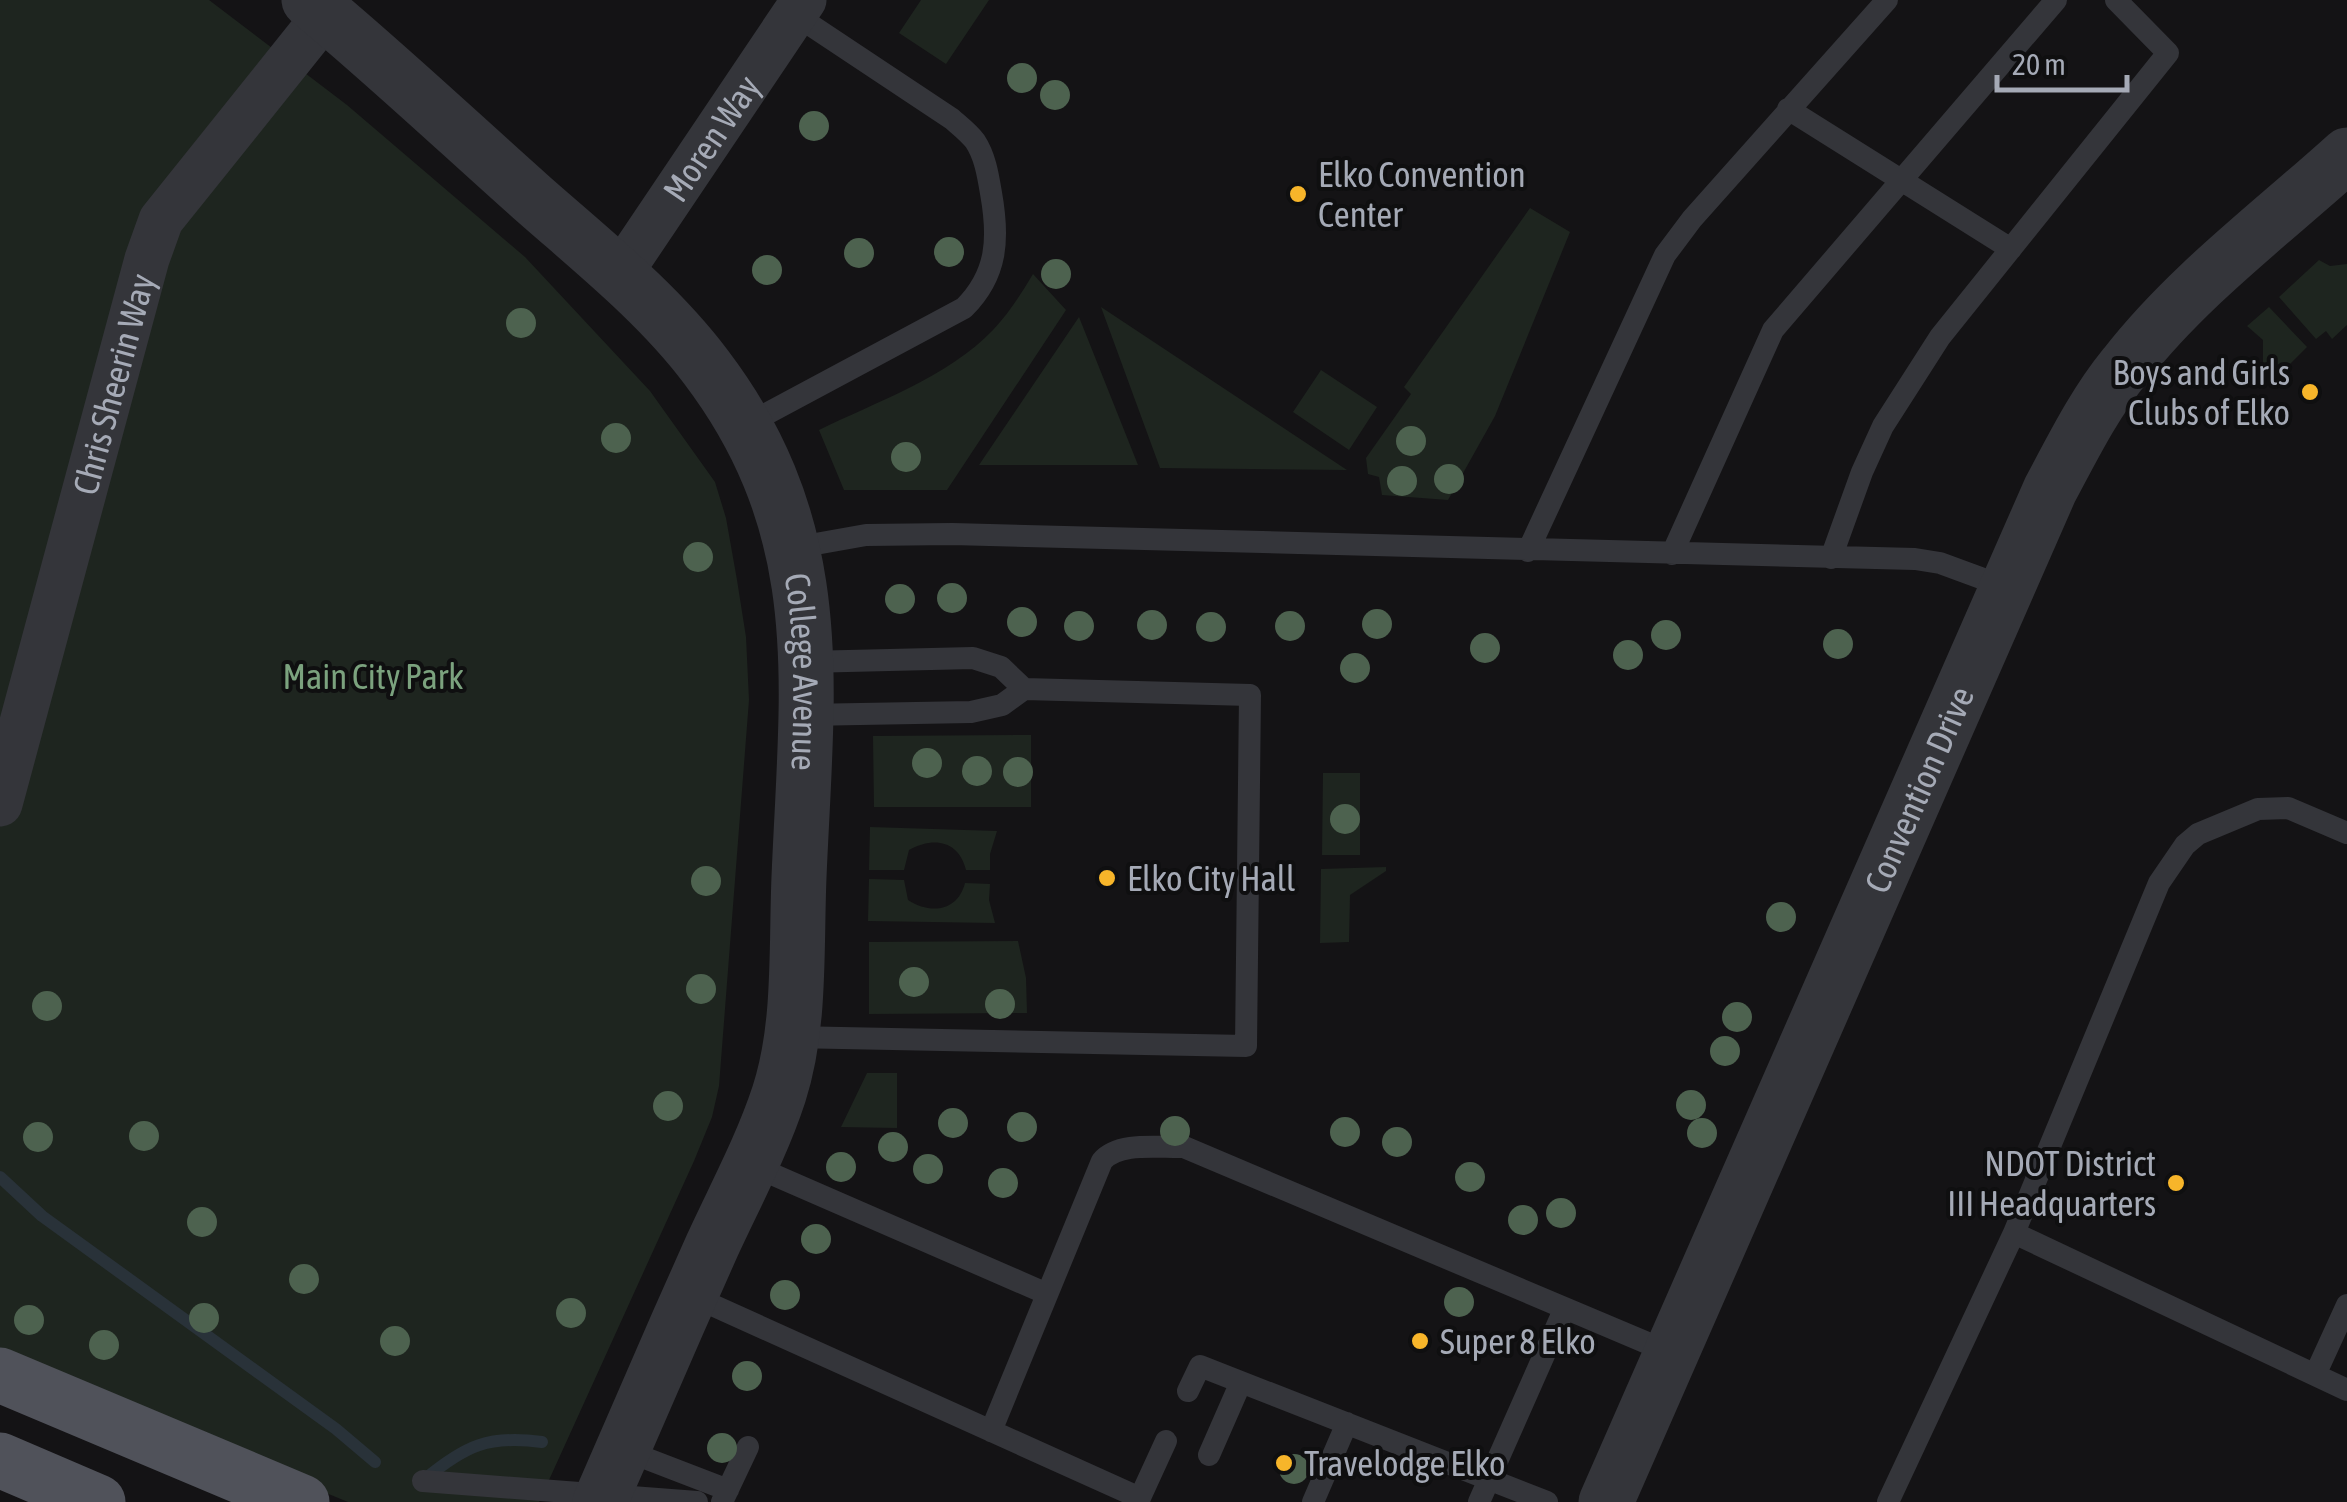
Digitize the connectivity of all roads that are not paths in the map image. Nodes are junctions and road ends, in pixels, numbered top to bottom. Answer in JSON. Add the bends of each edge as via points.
{"nodes":[{"id":1,"x":1887,"y":0,"type":"edge"},
{"id":2,"x":2056,"y":0,"type":"edge"},
{"id":3,"x":2116,"y":0,"type":"edge"},
{"id":4,"x":318,"y":7,"type":"edge"},
{"id":5,"x":799,"y":7,"type":"edge"},
{"id":6,"x":1788,"y":109,"type":"junction"},
{"id":7,"x":2347,"y":156,"type":"edge"},
{"id":8,"x":1901,"y":179,"type":"junction"},
{"id":9,"x":2011,"y":249,"type":"junction"},
{"id":10,"x":619,"y":275,"type":"junction"},
{"id":11,"x":744,"y":426,"type":"junction"},
{"id":12,"x":793,"y":548,"type":"junction"},
{"id":13,"x":1528,"y":551,"type":"junction"},
{"id":14,"x":1672,"y":554,"type":"junction"},
{"id":15,"x":1831,"y":558,"type":"junction"},
{"id":16,"x":2008,"y":588,"type":"junction"},
{"id":17,"x":806,"y":689,"type":"junction"},
{"id":18,"x":1024,"y":689,"type":"junction"},
{"id":19,"x":0,"y":804,"type":"edge"},
{"id":20,"x":2347,"y":833,"type":"edge"},
{"id":21,"x":792,"y":1037,"type":"junction"},
{"id":22,"x":749,"y":1164,"type":"junction"},
{"id":23,"x":2014,"y":1233,"type":"junction"},
{"id":24,"x":1045,"y":1293,"type":"junction"},
{"id":25,"x":690,"y":1296,"type":"junction"},
{"id":26,"x":2347,"y":1305,"type":"edge"},
{"id":27,"x":1564,"y":1310,"type":"junction"},
{"id":28,"x":1672,"y":1353,"type":"junction"},
{"id":29,"x":2315,"y":1375,"type":"junction"},
{"id":30,"x":0,"y":1376,"type":"edge"},
{"id":31,"x":1240,"y":1382,"type":"junction"},
{"id":32,"x":2347,"y":1390,"type":"edge"},
{"id":33,"x":1188,"y":1391,"type":"dead end"},
{"id":34,"x":1347,"y":1422,"type":"junction"},
{"id":35,"x":990,"y":1430,"type":"junction"},
{"id":36,"x":1166,"y":1442,"type":"dead end"},
{"id":37,"x":748,"y":1447,"type":"dead end"},
{"id":38,"x":1208,"y":1455,"type":"dead end"},
{"id":39,"x":0,"y":1460,"type":"edge"},
{"id":40,"x":1489,"y":1478,"type":"junction"},
{"id":41,"x":423,"y":1481,"type":"dead end"},
{"id":42,"x":609,"y":1482,"type":"edge"},
{"id":43,"x":725,"y":1496,"type":"edge"},
{"id":44,"x":1139,"y":1501,"type":"edge"},
{"id":45,"x":98,"y":1502,"type":"edge"},
{"id":46,"x":302,"y":1502,"type":"edge"},
{"id":47,"x":697,"y":1502,"type":"edge"},
{"id":48,"x":1314,"y":1502,"type":"edge"},
{"id":49,"x":1478,"y":1502,"type":"edge"},
{"id":50,"x":1547,"y":1502,"type":"edge"},
{"id":51,"x":1606,"y":1502,"type":"edge"},
{"id":52,"x":1888,"y":1502,"type":"edge"}],
"edges":[{"from":1,"to":6,"type":"lane"},
{"from":2,"to":8,"type":"lane"},
{"from":3,"to":9,"type":"lane","via":[[2168,53]]},
{"from":4,"to":10,"type":"street","name":"College Avenue"},
{"from":4,"to":19,"type":"street","name":"Chris Sheerin Way","via":[[161,220]]},
{"from":5,"to":10,"type":"street","name":"Moren Way"},
{"from":5,"to":11,"type":"lane","via":[[974,140],[990,188],[995,257],[964,308]]},
{"from":6,"to":8,"type":"lane"},
{"from":6,"to":13,"type":"lane","via":[[1665,255]]},
{"from":7,"to":16,"type":"street","name":"Convention Drive","via":[[2174,310],[2125,365],[2066,460]]},
{"from":8,"to":9,"type":"lane"},
{"from":8,"to":14,"type":"lane","via":[[1773,330]]},
{"from":9,"to":15,"type":"lane","via":[[1940,337],[1884,426]]},
{"from":10,"to":11,"type":"street","name":"College Avenue","via":[[706,366]]},
{"from":11,"to":12,"type":"street","name":"College Avenue","via":[[778,492]]},
{"from":12,"to":13,"type":"lane","via":[[866,536],[952,534]]},
{"from":12,"to":17,"type":"street","name":"College Avenue"},
{"from":13,"to":14,"type":"lane"},
{"from":14,"to":15,"type":"lane"},
{"from":15,"to":16,"type":"lane","via":[[1940,563]]},
{"from":16,"to":28,"type":"street","name":"Convention Drive"},
{"from":17,"to":18,"type":"lane","via":[[971,712],[1002,705]]},
{"from":17,"to":18,"type":"lane","via":[[972,658],[1001,667]]},
{"from":17,"to":21,"type":"street","name":"College Avenue"},
{"from":18,"to":21,"type":"lane","via":[[1250,695],[1246,1046]]},
{"from":20,"to":23,"type":"lane","via":[[2288,808],[2270,808],[2240,814],[2185,845],[2158,883]]},
{"from":21,"to":22,"type":"street","name":"College Avenue","via":[[778,1097]]},
{"from":22,"to":24,"type":"lane"},
{"from":22,"to":25,"type":"street","name":"College Avenue"},
{"from":23,"to":29,"type":"lane"},
{"from":23,"to":52,"type":"lane"},
{"from":24,"to":27,"type":"lane","via":[[1107,1154],[1184,1147]]},
{"from":24,"to":35,"type":"lane"},
{"from":25,"to":35,"type":"lane"},
{"from":25,"to":42,"type":"street","name":"College Avenue"},
{"from":26,"to":29,"type":"lane"},
{"from":27,"to":28,"type":"lane"},
{"from":27,"to":40,"type":"lane"},
{"from":28,"to":51,"type":"street","name":"Convention Drive"},
{"from":29,"to":32,"type":"lane"},
{"from":30,"to":46,"type":"main road"},
{"from":31,"to":33,"type":"lane","via":[[1200,1366]]},
{"from":31,"to":34,"type":"lane"},
{"from":31,"to":38,"type":"lane"},
{"from":34,"to":40,"type":"lane"},
{"from":34,"to":48,"type":"lane"},
{"from":35,"to":44,"type":"lane"},
{"from":36,"to":44,"type":"lane"},
{"from":37,"to":43,"type":"lane"},
{"from":39,"to":45,"type":"main road"},
{"from":40,"to":49,"type":"lane"},
{"from":40,"to":50,"type":"lane"},
{"from":41,"to":42,"type":"lane"},
{"from":42,"to":43,"type":"lane"},
{"from":42,"to":47,"type":"lane"}]}
